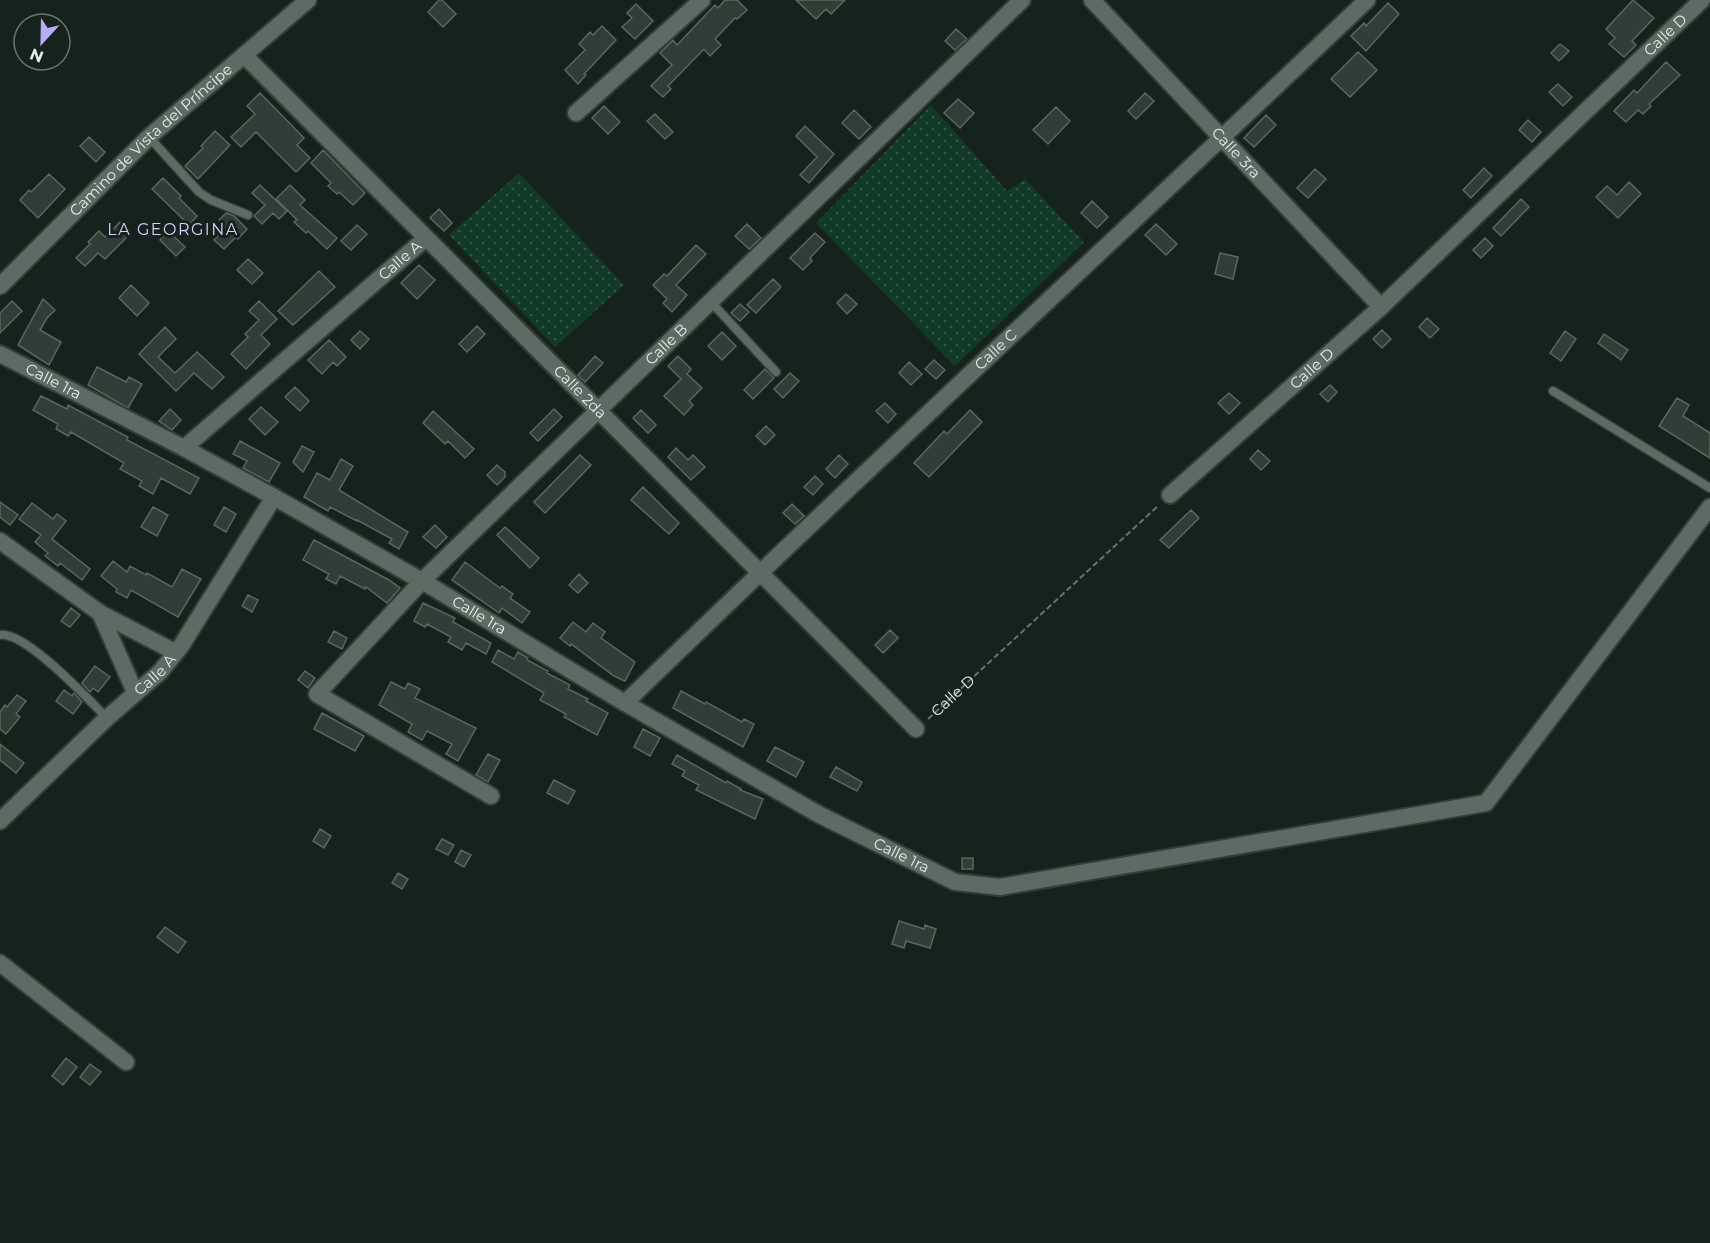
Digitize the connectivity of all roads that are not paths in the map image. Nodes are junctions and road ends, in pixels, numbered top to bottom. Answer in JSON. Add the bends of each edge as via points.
{"nodes":[{"id":1,"x":308,"y":0,"type":"edge"},
{"id":2,"x":702,"y":0,"type":"edge"},
{"id":3,"x":1022,"y":0,"type":"edge"},
{"id":4,"x":1092,"y":0,"type":"edge"},
{"id":5,"x":1367,"y":0,"type":"edge"},
{"id":6,"x":1702,"y":0,"type":"edge"},
{"id":7,"x":244,"y":55,"type":"junction"},
{"id":8,"x":576,"y":113,"type":"dead end"},
{"id":9,"x":148,"y":137,"type":"junction"},
{"id":10,"x":1221,"y":139,"type":"junction"},
{"id":11,"x":248,"y":215,"type":"dead end"},
{"id":12,"x":426,"y":238,"type":"junction"},
{"id":13,"x":0,"y":286,"type":"edge"},
{"id":14,"x":711,"y":302,"type":"junction"},
{"id":15,"x":1381,"y":307,"type":"junction"},
{"id":16,"x":0,"y":354,"type":"edge"},
{"id":17,"x":776,"y":372,"type":"dead end"},
{"id":18,"x":1553,"y":391,"type":"dead end"},
{"id":19,"x":598,"y":412,"type":"junction"},
{"id":20,"x":184,"y":448,"type":"junction"},
{"id":21,"x":1710,"y":488,"type":"edge"},
{"id":22,"x":1170,"y":495,"type":"road end"},
{"id":23,"x":274,"y":497,"type":"junction"},
{"id":24,"x":1710,"y":507,"type":"edge"},
{"id":25,"x":0,"y":541,"type":"edge"},
{"id":26,"x":759,"y":572,"type":"junction"},
{"id":27,"x":422,"y":581,"type":"junction"},
{"id":28,"x":100,"y":613,"type":"junction"},
{"id":29,"x":0,"y":635,"type":"edge"},
{"id":30,"x":175,"y":652,"type":"junction"},
{"id":31,"x":135,"y":692,"type":"junction"},
{"id":32,"x":625,"y":703,"type":"junction"},
{"id":33,"x":107,"y":718,"type":"junction"},
{"id":34,"x":916,"y":729,"type":"road end"},
{"id":35,"x":491,"y":796,"type":"dead end"},
{"id":36,"x":0,"y":821,"type":"edge"},
{"id":37,"x":0,"y":963,"type":"edge"},
{"id":38,"x":126,"y":1062,"type":"dead end"}],
"edges":[{"from":1,"to":7,"type":"street","name":"Camino de Vista del Príncipe"},
{"from":2,"to":8,"type":"street"},
{"from":3,"to":14,"type":"street","name":"Calle B"},
{"from":4,"to":10,"type":"street","name":"Calle 3ra"},
{"from":5,"to":10,"type":"street","name":"Calle C"},
{"from":6,"to":15,"type":"street","name":"Calle D"},
{"from":7,"to":9,"type":"street","name":"Camino de Vista del Príncipe"},
{"from":7,"to":12,"type":"street","name":"Calle 2da"},
{"from":9,"to":11,"type":"lane","via":[[199,192]]},
{"from":9,"to":13,"type":"street","name":"Camino de Vista del Príncipe"},
{"from":10,"to":15,"type":"street","name":"Calle 3ra"},
{"from":10,"to":26,"type":"street","name":"Calle C"},
{"from":12,"to":19,"type":"street","name":"Calle 2da"},
{"from":12,"to":20,"type":"street","name":"Calle A"},
{"from":14,"to":17,"type":"lane"},
{"from":14,"to":19,"type":"street","name":"Calle B"},
{"from":15,"to":22,"type":"street","name":"Calle D"},
{"from":16,"to":20,"type":"street","name":"Calle 1ra"},
{"from":18,"to":21,"type":"lane"},
{"from":19,"to":26,"type":"street","name":"Calle 2da"},
{"from":19,"to":27,"type":"street","name":"Calle B"},
{"from":20,"to":23,"type":"street","name":"Calle 1ra"},
{"from":23,"to":27,"type":"street","name":"Calle 1ra"},
{"from":23,"to":30,"type":"street","name":"Calle A"},
{"from":24,"to":32,"type":"street","name":"Calle 1ra","via":[[1486,803],[1000,887],[955,882],[818,814]]},
{"from":25,"to":28,"type":"street"},
{"from":26,"to":32,"type":"street","name":"Calle C"},
{"from":26,"to":34,"type":"street","name":"Calle 2da"},
{"from":27,"to":32,"type":"street","name":"Calle 1ra"},
{"from":27,"to":35,"type":"street","name":"Calle B","via":[[317,694]]},
{"from":28,"to":30,"type":"street"},
{"from":28,"to":31,"type":"street"},
{"from":29,"to":33,"type":"lane","via":[[13,637],[46,660]]},
{"from":30,"to":31,"type":"street","name":"Calle A","via":[[160,672]]},
{"from":31,"to":33,"type":"street","name":"Calle A"},
{"from":33,"to":36,"type":"street","name":"Calle A"},
{"from":37,"to":38,"type":"street"}]}
